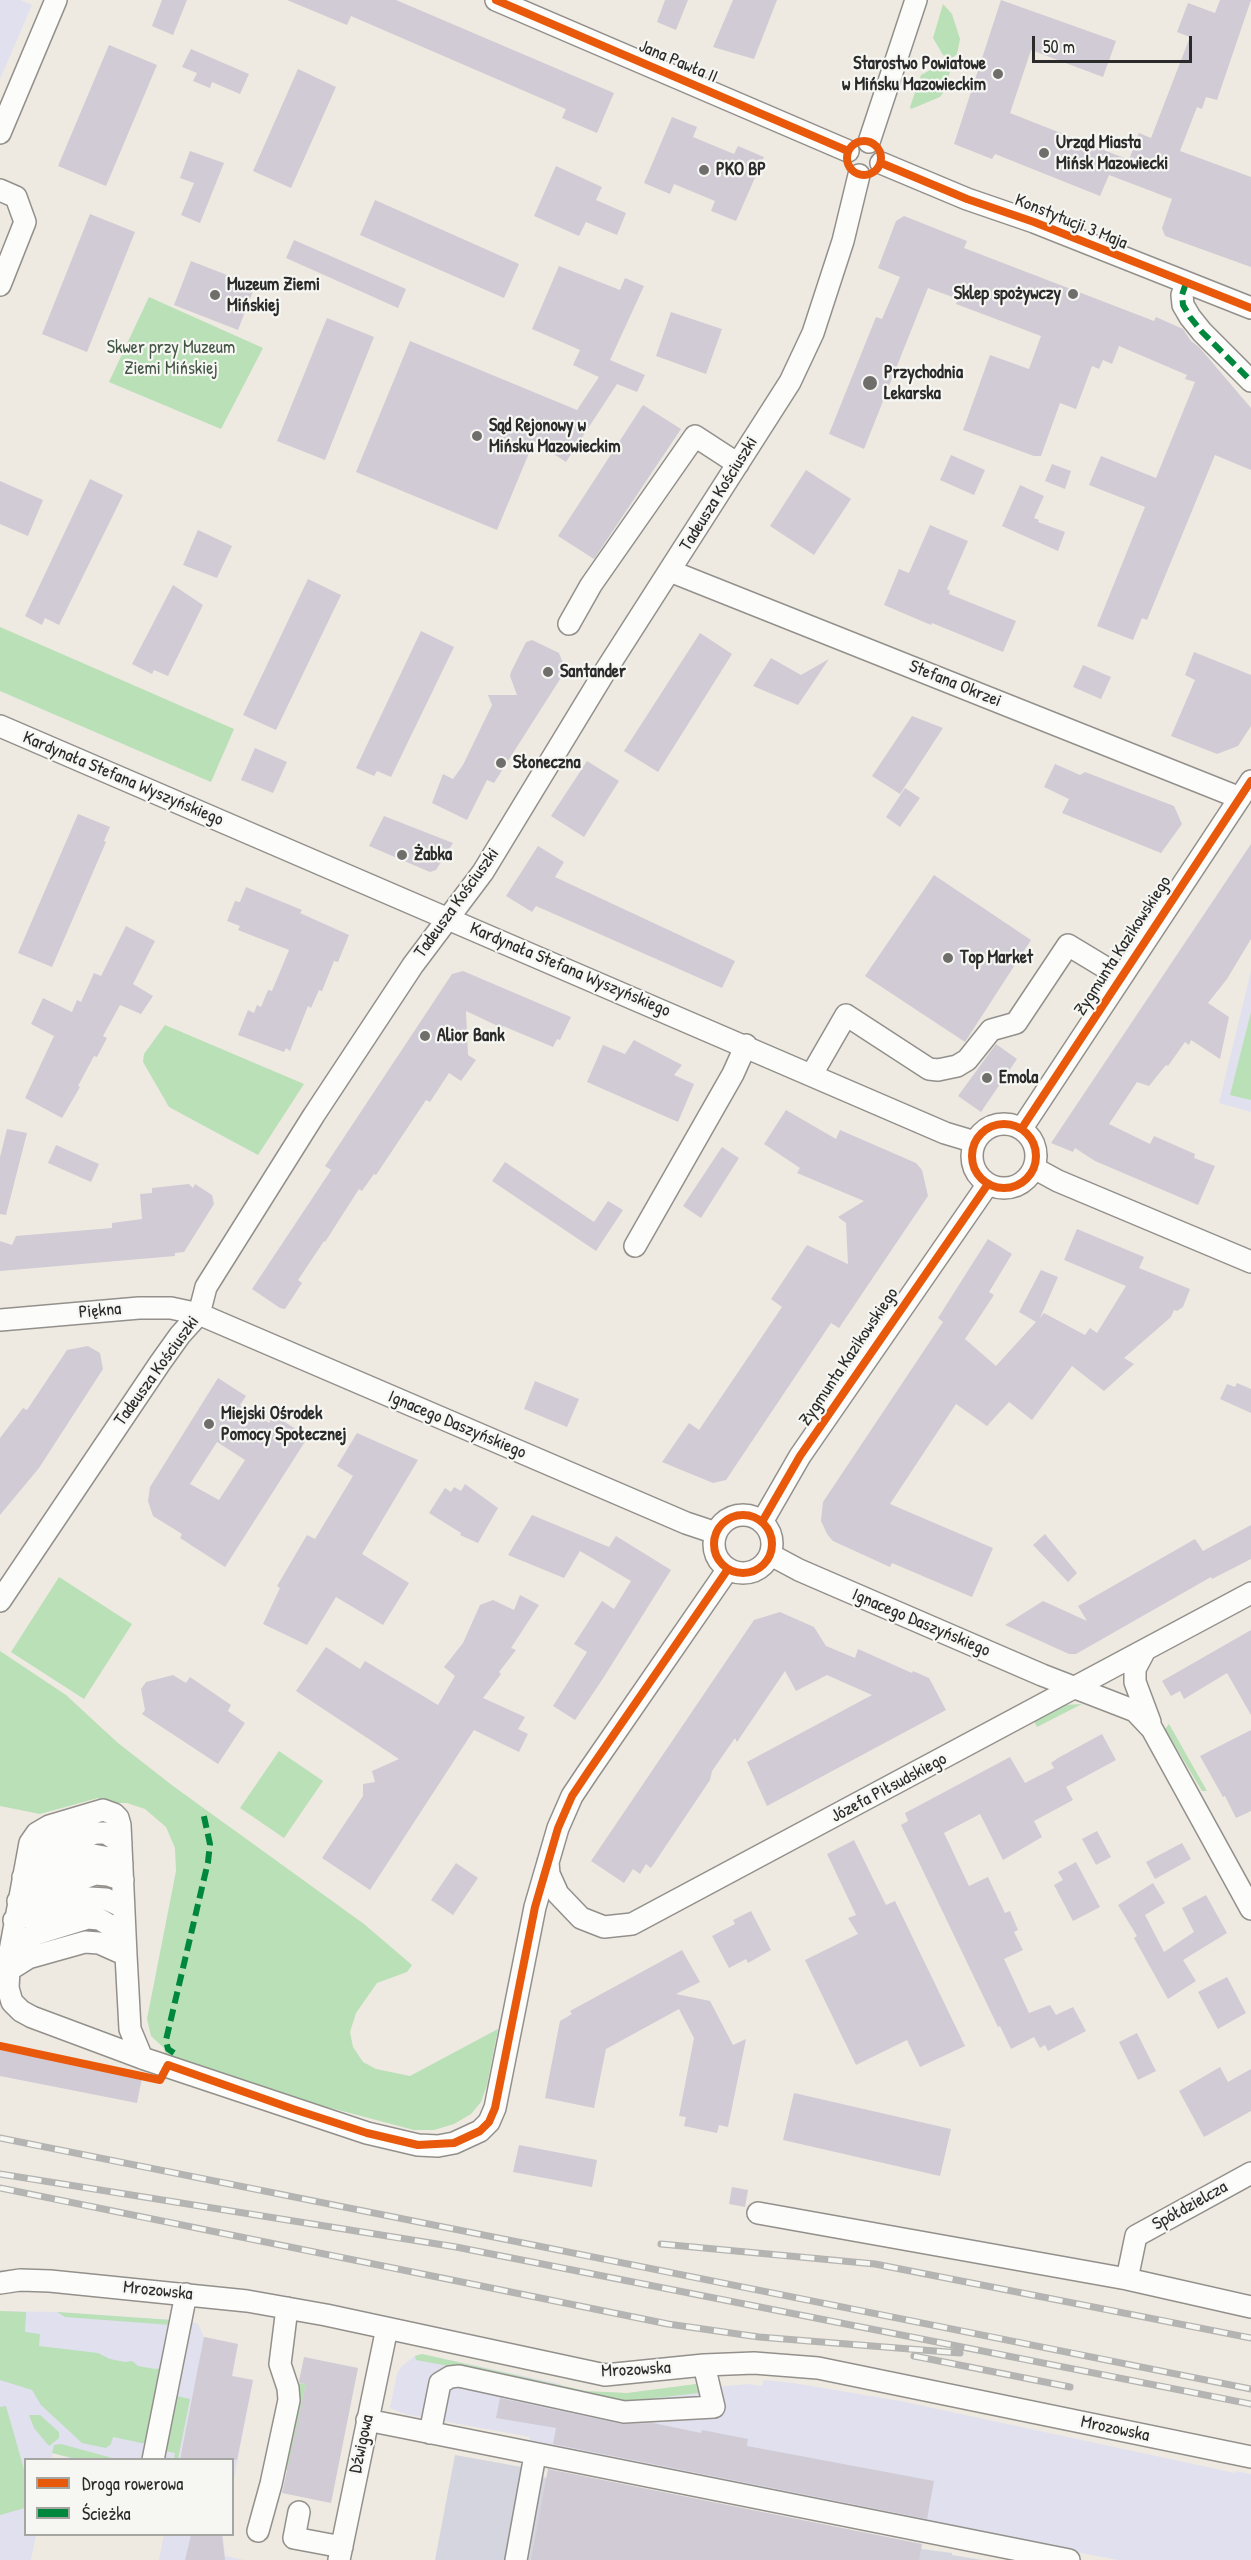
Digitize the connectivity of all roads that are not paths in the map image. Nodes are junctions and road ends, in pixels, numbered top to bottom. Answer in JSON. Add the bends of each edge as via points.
{"nodes":[{"id":1,"x":496,"y":0,"type":"edge"},
{"id":2,"x":916,"y":0,"type":"edge"},
{"id":3,"x":53,"y":1,"type":"edge"},
{"id":4,"x":0,"y":133,"type":"edge"},
{"id":5,"x":869,"y":142,"type":"junction"},
{"id":6,"x":848,"y":151,"type":"junction"},
{"id":7,"x":881,"y":163,"type":"junction"},
{"id":8,"x":859,"y":175,"type":"junction"},
{"id":9,"x":0,"y":190,"type":"edge"},
{"id":10,"x":1186,"y":284,"type":"junction"},
{"id":11,"x":0,"y":285,"type":"edge"},
{"id":12,"x":1251,"y":308,"type":"edge"},
{"id":13,"x":1251,"y":381,"type":"edge"},
{"id":14,"x":738,"y":464,"type":"junction"},
{"id":15,"x":670,"y":571,"type":"junction"},
{"id":16,"x":569,"y":624,"type":"dead end"},
{"id":17,"x":0,"y":726,"type":"edge"},
{"id":18,"x":1245,"y":790,"type":"edge"},
{"id":19,"x":449,"y":919,"type":"junction"},
{"id":20,"x":1121,"y":977,"type":"junction"},
{"id":21,"x":746,"y":1045,"type":"junction"},
{"id":22,"x":812,"y":1074,"type":"junction"},
{"id":23,"x":1022,"y":1128,"type":"junction"},
{"id":24,"x":975,"y":1142,"type":"junction"},
{"id":25,"x":1034,"y":1168,"type":"junction"},
{"id":26,"x":988,"y":1184,"type":"junction"},
{"id":27,"x":635,"y":1246,"type":"dead end"},
{"id":28,"x":1251,"y":1262,"type":"edge"},
{"id":29,"x":199,"y":1314,"type":"junction"},
{"id":30,"x":0,"y":1320,"type":"edge"},
{"id":31,"x":762,"y":1522,"type":"junction"},
{"id":32,"x":716,"y":1533,"type":"junction"},
{"id":33,"x":771,"y":1555,"type":"junction"},
{"id":34,"x":728,"y":1569,"type":"junction"},
{"id":35,"x":1251,"y":1593,"type":"edge"},
{"id":36,"x":0,"y":1601,"type":"edge"},
{"id":37,"x":1145,"y":1650,"type":"junction"},
{"id":38,"x":1074,"y":1688,"type":"junction"},
{"id":39,"x":1152,"y":1729,"type":"junction"},
{"id":40,"x":548,"y":1862,"type":"junction"},
{"id":41,"x":123,"y":1872,"type":"junction"},
{"id":42,"x":23,"y":1877,"type":"junction"},
{"id":43,"x":123,"y":1907,"type":"junction"},
{"id":44,"x":1251,"y":1909,"type":"edge"},
{"id":45,"x":16,"y":1911,"type":"junction"},
{"id":46,"x":125,"y":1934,"type":"junction"},
{"id":47,"x":9,"y":1961,"type":"junction"},
{"id":48,"x":127,"y":1962,"type":"junction"},
{"id":49,"x":142,"y":2058,"type":"junction"},
{"id":50,"x":1251,"y":2173,"type":"edge"},
{"id":51,"x":758,"y":2214,"type":"dead end"},
{"id":52,"x":1127,"y":2278,"type":"junction"},
{"id":53,"x":10,"y":2281,"type":"edge"},
{"id":54,"x":186,"y":2294,"type":"junction"},
{"id":55,"x":1251,"y":2307,"type":"edge"},
{"id":56,"x":288,"y":2308,"type":"junction"},
{"id":57,"x":387,"y":2328,"type":"junction"},
{"id":58,"x":704,"y":2365,"type":"junction"},
{"id":59,"x":367,"y":2420,"type":"junction"},
{"id":60,"x":430,"y":2433,"type":"junction"},
{"id":61,"x":535,"y":2455,"type":"junction"},
{"id":62,"x":1251,"y":2457,"type":"edge"},
{"id":63,"x":153,"y":2458,"type":"edge"},
{"id":64,"x":299,"y":2512,"type":"dead end"},
{"id":65,"x":258,"y":2531,"type":"dead end"},
{"id":66,"x":340,"y":2553,"type":"edge"},
{"id":67,"x":516,"y":2560,"type":"edge"},
{"id":68,"x":1069,"y":2560,"type":"edge"}],
"edges":[{"from":1,"to":6,"type":"street","name":"Jana Pawła II"},
{"from":2,"to":5,"type":"street"},
{"from":3,"to":4,"type":"street"},
{"from":5,"to":6,"type":"street","via":[[859,142]]},
{"from":5,"to":7,"type":"street","via":[[881,152]]},
{"from":6,"to":8,"type":"street","via":[[847,163]]},
{"from":7,"to":8,"type":"street","via":[[870,175]]},
{"from":7,"to":10,"type":"street","name":"Konstytucji 3 Maja"},
{"from":8,"to":14,"type":"street","name":"Tadeusza Kościuszki","via":[[843,241],[802,360]]},
{"from":9,"to":11,"type":"street","via":[[16,197],[25,222]]},
{"from":10,"to":12,"type":"street","name":"Konstytucji 3 Maja"},
{"from":10,"to":13,"type":"street","via":[[1183,305],[1190,317]]},
{"from":14,"to":15,"type":"street","name":"Tadeusza Kościuszki"},
{"from":14,"to":16,"type":"street","via":[[695,436],[591,585]]},
{"from":15,"to":18,"type":"street","name":"Stefana Okrzei"},
{"from":15,"to":19,"type":"street","name":"Tadeusza Kościuszki","via":[[483,872]]},
{"from":17,"to":19,"type":"street","name":"Kardynała Stefana Wyszyńskiego"},
{"from":18,"to":20,"type":"street","name":"Zygmunta Kazikowskiego"},
{"from":19,"to":21,"type":"street","name":"Kardynała Stefana Wyszyńskiego"},
{"from":19,"to":29,"type":"street","name":"Tadeusza Kościuszki","via":[[358,1047],[219,1266],[206,1287]]},
{"from":20,"to":22,"type":"street","via":[[1068,945],[1016,1023],[991,1030],[973,1054],[957,1066],[929,1069],[846,1015]]},
{"from":20,"to":23,"type":"street","name":"Zygmunta Kazikowskiego"},
{"from":21,"to":22,"type":"street","name":"Kardynała Stefana Wyszyńskiego"},
{"from":21,"to":27,"type":"street"},
{"from":22,"to":24,"type":"street","name":"Kardynała Stefana Wyszyńskiego","via":[[945,1133]]},
{"from":23,"to":24,"type":"street","via":[[998,1124],[981,1132]]},
{"from":23,"to":25,"type":"street","via":[[1036,1148]]},
{"from":24,"to":26,"type":"street","via":[[974,1169]]},
{"from":25,"to":26,"type":"street","via":[[1020,1184],[998,1188]]},
{"from":25,"to":28,"type":"street"},
{"from":26,"to":31,"type":"street","name":"Zygmunta Kazikowskiego","via":[[800,1456]]},
{"from":29,"to":30,"type":"street","name":"Piękna","via":[[171,1308],[139,1308]]},
{"from":29,"to":32,"type":"street","name":"Ignacego Daszyńskiego"},
{"from":29,"to":36,"type":"street","name":"Tadeusza Kościuszki","via":[[154,1371]]},
{"from":31,"to":32,"type":"street","via":[[754,1517],[736,1516]]},
{"from":31,"to":33,"type":"street","via":[[772,1537]]},
{"from":32,"to":34,"type":"street","via":[[715,1550]]},
{"from":33,"to":34,"type":"street","via":[[758,1570],[749,1573]]},
{"from":33,"to":38,"type":"street","name":"Ignacego Daszyńskiego"},
{"from":34,"to":40,"type":"street","via":[[572,1796]]},
{"from":35,"to":37,"type":"street","name":"Józefa Piłsudskiego"},
{"from":37,"to":38,"type":"street","name":"Józefa Piłsudskiego"},
{"from":37,"to":39,"type":"street","via":[[1135,1682]]},
{"from":38,"to":39,"type":"street","name":"Ignacego Daszyńskiego","via":[[1136,1711]]},
{"from":38,"to":40,"type":"street","name":"Józefa Piłsudskiego","via":[[632,1924],[604,1927],[581,1918],[558,1894]]},
{"from":39,"to":44,"type":"street"},
{"from":40,"to":49,"type":"street","via":[[535,1907],[495,2108],[489,2122],[468,2138],[454,2144],[418,2145],[367,2133]]},
{"from":41,"to":42,"type":"street","via":[[115,1859],[93,1855]]},
{"from":41,"to":42,"type":"street","via":[[118,1818],[103,1810],[43,1829],[30,1843]]},
{"from":41,"to":43,"type":"street"},
{"from":41,"to":45,"type":"street","via":[[95,1874]]},
{"from":42,"to":45,"type":"street"},
{"from":43,"to":45,"type":"street","via":[[106,1899],[89,1898]]},
{"from":43,"to":46,"type":"street"},
{"from":45,"to":47,"type":"street"},
{"from":46,"to":47,"type":"street","via":[[99,1919],[88,1918],[21,1942]]},
{"from":46,"to":48,"type":"street"},
{"from":47,"to":48,"type":"street","via":[[85,1942],[99,1943]]},
{"from":47,"to":49,"type":"street","via":[[12,2002],[32,2017]]},
{"from":48,"to":49,"type":"street","via":[[130,2029]]},
{"from":50,"to":52,"type":"street","name":"Spółdzielcza","via":[[1136,2236]]},
{"from":51,"to":52,"type":"street"},
{"from":52,"to":55,"type":"street"},
{"from":53,"to":54,"type":"street","name":"Mrozowska"},
{"from":54,"to":56,"type":"street","name":"Mrozowska"},
{"from":54,"to":63,"type":"street"},
{"from":56,"to":57,"type":"street","name":"Mrozowska"},
{"from":56,"to":65,"type":"street","via":[[280,2364],[289,2400]]},
{"from":57,"to":58,"type":"street","name":"Mrozowska","via":[[605,2375]]},
{"from":57,"to":59,"type":"street","name":"Dźwigowa"},
{"from":58,"to":60,"type":"street","via":[[714,2407],[624,2412],[450,2377],[440,2383]]},
{"from":58,"to":62,"type":"street","name":"Mrozowska","via":[[770,2363],[818,2368]]},
{"from":59,"to":60,"type":"street"},
{"from":59,"to":66,"type":"street","name":"Dźwigowa"},
{"from":60,"to":61,"type":"street"},
{"from":61,"to":67,"type":"street"},
{"from":61,"to":68,"type":"street"},
{"from":64,"to":66,"type":"street","via":[[294,2538]]}]}
